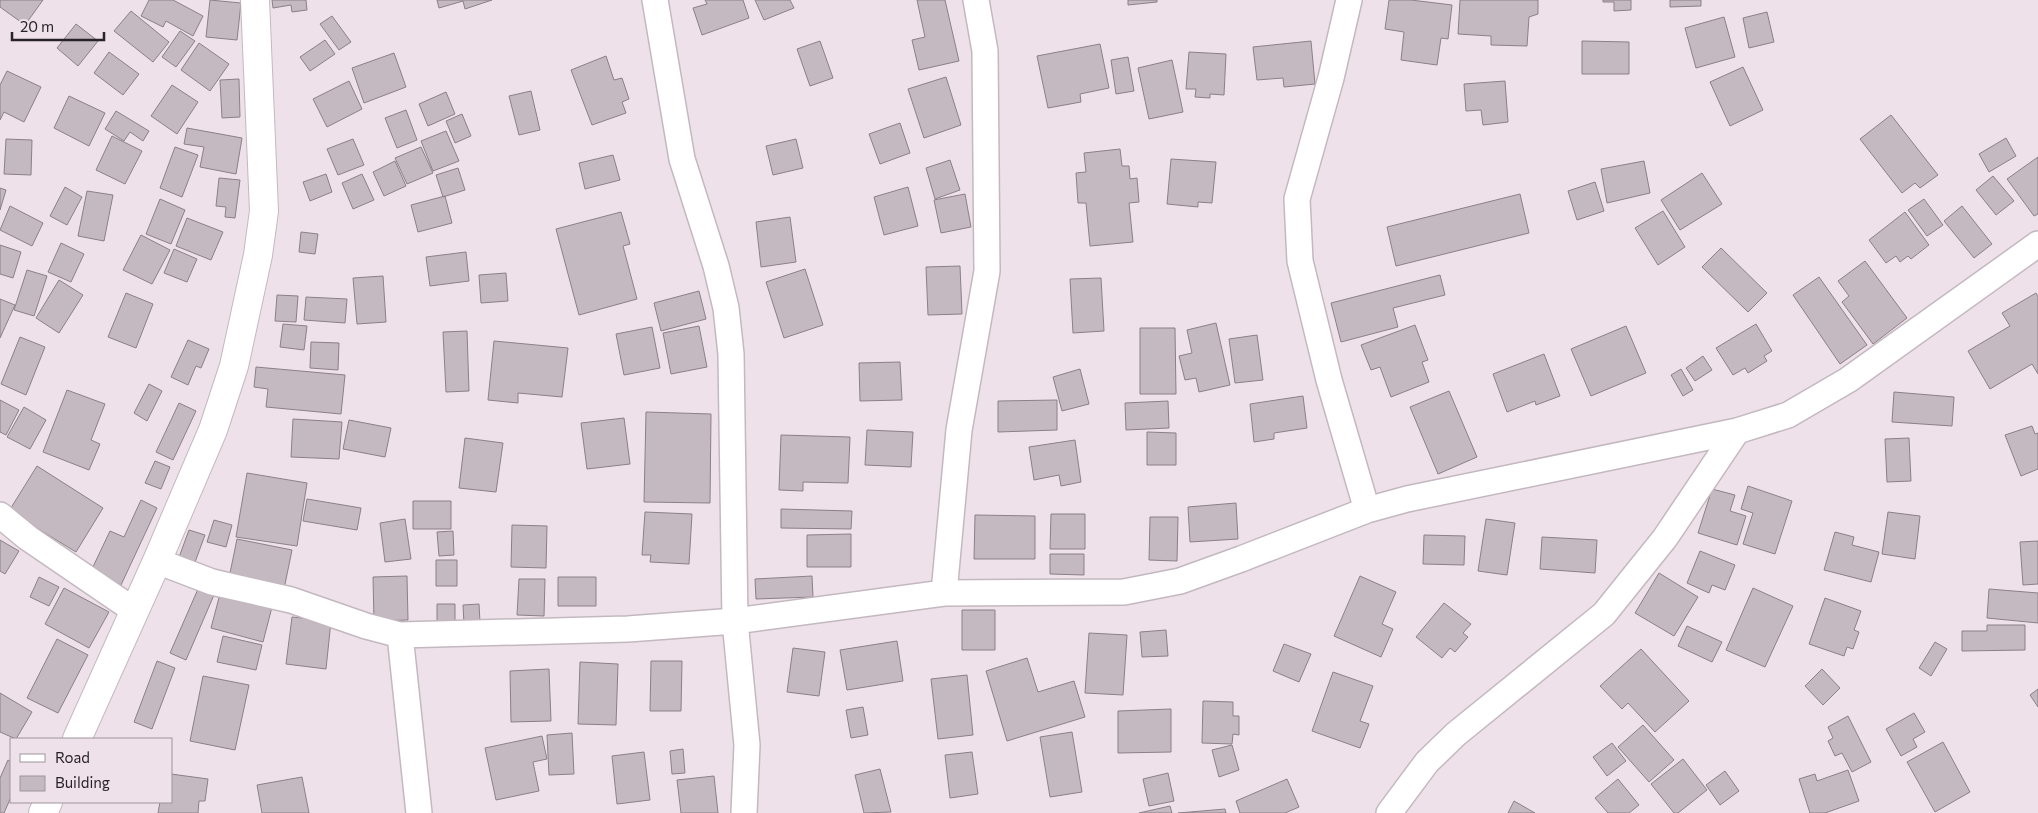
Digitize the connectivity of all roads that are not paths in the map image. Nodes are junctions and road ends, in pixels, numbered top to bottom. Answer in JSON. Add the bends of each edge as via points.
{"nodes":[{"id":1,"x":255,"y":0,"type":"edge"},
{"id":2,"x":655,"y":0,"type":"edge"},
{"id":3,"x":976,"y":0,"type":"edge"},
{"id":4,"x":1349,"y":0,"type":"edge"},
{"id":5,"x":2038,"y":244,"type":"edge"},
{"id":6,"x":1737,"y":431,"type":"junction"},
{"id":7,"x":1367,"y":510,"type":"junction"},
{"id":8,"x":0,"y":515,"type":"edge"},
{"id":9,"x":158,"y":561,"type":"junction"},
{"id":10,"x":944,"y":593,"type":"junction"},
{"id":11,"x":135,"y":611,"type":"junction"},
{"id":12,"x":736,"y":621,"type":"junction"},
{"id":13,"x":400,"y":634,"type":"junction"},
{"id":14,"x":77,"y":738,"type":"edge"},
{"id":15,"x":419,"y":813,"type":"edge"},
{"id":16,"x":744,"y":813,"type":"edge"},
{"id":17,"x":1389,"y":813,"type":"edge"}],
"edges":[{"from":1,"to":9,"type":"street","via":[[264,211],[258,255],[234,366],[212,430]]},
{"from":2,"to":12,"type":"street","via":[[682,159],[726,308],[731,354]]},
{"from":3,"to":10,"type":"street","via":[[985,52],[987,271],[959,430]]},
{"from":4,"to":7,"type":"street","via":[[1297,199],[1300,261],[1329,380]]},
{"from":5,"to":6,"type":"street","via":[[1848,380],[1788,415]]},
{"from":6,"to":7,"type":"street"},
{"from":6,"to":17,"type":"street","via":[[1665,538],[1604,614],[1456,734],[1427,762]]},
{"from":7,"to":10,"type":"street","via":[[1241,560],[1180,580],[1124,592]]},
{"from":8,"to":11,"type":"street","via":[[28,538]]},
{"from":9,"to":11,"type":"street"},
{"from":9,"to":13,"type":"street","via":[[212,582],[291,600]]},
{"from":10,"to":12,"type":"street"},
{"from":11,"to":14,"type":"street"},
{"from":12,"to":13,"type":"street","via":[[628,629]]},
{"from":12,"to":16,"type":"street","via":[[747,745]]},
{"from":13,"to":15,"type":"street"}]}
